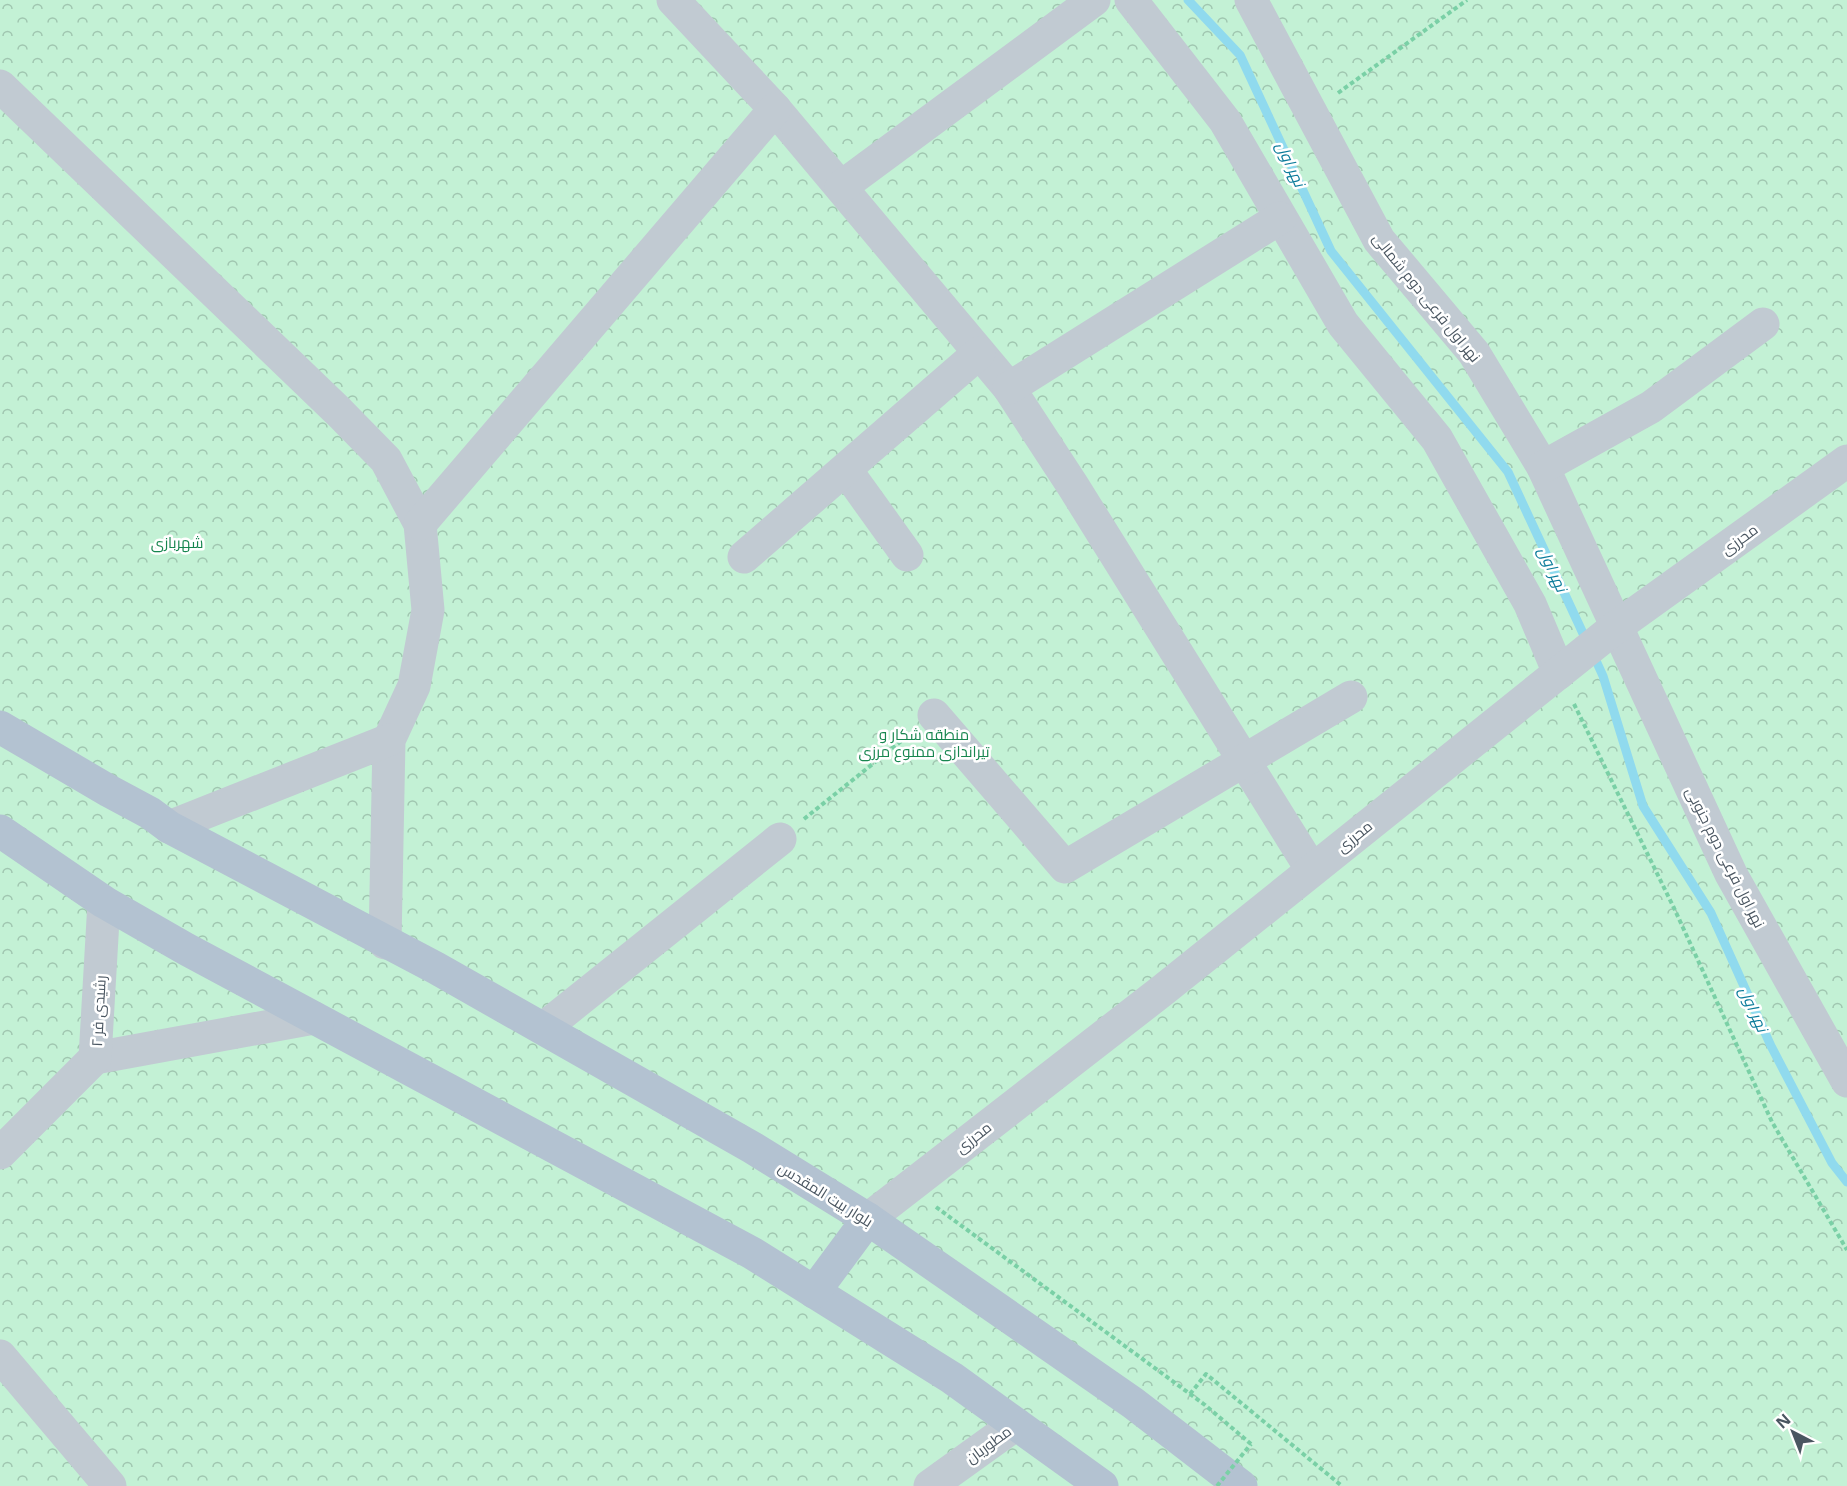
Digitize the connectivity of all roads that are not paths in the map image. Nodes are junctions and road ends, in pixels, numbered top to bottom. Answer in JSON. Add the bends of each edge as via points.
{"nodes":[{"id":1,"x":673,"y":0,"type":"edge"},
{"id":2,"x":1094,"y":0,"type":"edge"},
{"id":3,"x":1131,"y":0,"type":"edge"},
{"id":4,"x":1251,"y":0,"type":"edge"},
{"id":5,"x":0,"y":86,"type":"edge"},
{"id":6,"x":775,"y":109,"type":"junction"},
{"id":7,"x":842,"y":187,"type":"junction"},
{"id":8,"x":1280,"y":218,"type":"junction"},
{"id":9,"x":1763,"y":324,"type":"dead end"},
{"id":10,"x":980,"y":353,"type":"junction"},
{"id":11,"x":1009,"y":388,"type":"junction"},
{"id":12,"x":1847,"y":461,"type":"edge"},
{"id":13,"x":1543,"y":467,"type":"junction"},
{"id":14,"x":846,"y":470,"type":"junction"},
{"id":15,"x":420,"y":524,"type":"junction"},
{"id":16,"x":907,"y":555,"type":"dead end"},
{"id":17,"x":744,"y":557,"type":"dead end"},
{"id":18,"x":1610,"y":631,"type":"junction"},
{"id":19,"x":1566,"y":667,"type":"junction"},
{"id":20,"x":1351,"y":697,"type":"dead end"},
{"id":21,"x":934,"y":715,"type":"road end"},
{"id":22,"x":0,"y":727,"type":"edge"},
{"id":23,"x":389,"y":740,"type":"junction"},
{"id":24,"x":1244,"y":761,"type":"junction"},
{"id":25,"x":169,"y":827,"type":"junction"},
{"id":26,"x":780,"y":839,"type":"road end"},
{"id":27,"x":4,"y":842,"type":"edge"},
{"id":28,"x":1312,"y":870,"type":"junction"},
{"id":29,"x":104,"y":902,"type":"junction"},
{"id":30,"x":385,"y":943,"type":"junction"},
{"id":31,"x":314,"y":1018,"type":"junction"},
{"id":32,"x":544,"y":1028,"type":"junction"},
{"id":33,"x":95,"y":1058,"type":"junction"},
{"id":34,"x":1847,"y":1081,"type":"edge"},
{"id":35,"x":0,"y":1153,"type":"edge"},
{"id":36,"x":868,"y":1219,"type":"junction"},
{"id":37,"x":814,"y":1292,"type":"junction"},
{"id":38,"x":0,"y":1356,"type":"edge"},
{"id":39,"x":1016,"y":1424,"type":"junction"},
{"id":40,"x":110,"y":1486,"type":"edge"},
{"id":41,"x":930,"y":1486,"type":"edge"},
{"id":42,"x":1102,"y":1486,"type":"edge"},
{"id":43,"x":1241,"y":1486,"type":"edge"}],
"edges":[{"from":1,"to":6,"type":"street"},
{"from":2,"to":7,"type":"street"},
{"from":3,"to":8,"type":"street","via":[[1225,121]]},
{"from":4,"to":13,"type":"street","name":"نهر اول فرعی دوم شمالی","via":[[1378,240],[1474,354]]},
{"from":5,"to":15,"type":"street","via":[[386,460]]},
{"from":6,"to":7,"type":"street"},
{"from":6,"to":15,"type":"street"},
{"from":7,"to":10,"type":"street"},
{"from":8,"to":11,"type":"street"},
{"from":8,"to":19,"type":"street","via":[[1343,324],[1437,439]]},
{"from":9,"to":13,"type":"street","via":[[1651,407]]},
{"from":10,"to":11,"type":"street"},
{"from":10,"to":14,"type":"street"},
{"from":11,"to":24,"type":"street"},
{"from":12,"to":18,"type":"street","name":"محرزی"},
{"from":13,"to":18,"type":"street","name":"نهر اول فرعی دوم شمالی"},
{"from":14,"to":16,"type":"street"},
{"from":14,"to":17,"type":"street"},
{"from":15,"to":23,"type":"street","via":[[428,610],[414,686]]},
{"from":18,"to":19,"type":"street","name":"محرزی"},
{"from":18,"to":34,"type":"street","name":"نهر اول فرعی دوم جنوبی","via":[[1731,873]]},
{"from":19,"to":28,"type":"street","name":"محرزی"},
{"from":20,"to":24,"type":"street"},
{"from":21,"to":24,"type":"street","via":[[1065,867]]},
{"from":22,"to":25,"type":"main road","name":"بلوار بیت المقدس"},
{"from":23,"to":25,"type":"street"},
{"from":23,"to":30,"type":"street"},
{"from":24,"to":28,"type":"street"},
{"from":25,"to":30,"type":"main road","name":"بلوار بیت المقدس"},
{"from":26,"to":32,"type":"street"},
{"from":27,"to":29,"type":"main road"},
{"from":28,"to":36,"type":"street","name":"محرزی"},
{"from":29,"to":31,"type":"main road"},
{"from":29,"to":33,"type":"street","name":"رشیدی فر ۲"},
{"from":30,"to":32,"type":"main road","name":"بلوار بیت المقدس"},
{"from":31,"to":33,"type":"street"},
{"from":31,"to":37,"type":"main road","via":[[752,1253]]},
{"from":32,"to":36,"type":"main road","name":"بلوار بیت المقدس"},
{"from":33,"to":35,"type":"street","name":"رشیدی فر ۲"},
{"from":36,"to":37,"type":"main road"},
{"from":36,"to":43,"type":"main road","name":"بلوار بیت المقدس","via":[[1133,1403]]},
{"from":37,"to":39,"type":"main road","via":[[952,1378]]},
{"from":38,"to":40,"type":"street"},
{"from":39,"to":41,"type":"street","name":"مطوریان"},
{"from":39,"to":42,"type":"main road"}]}
